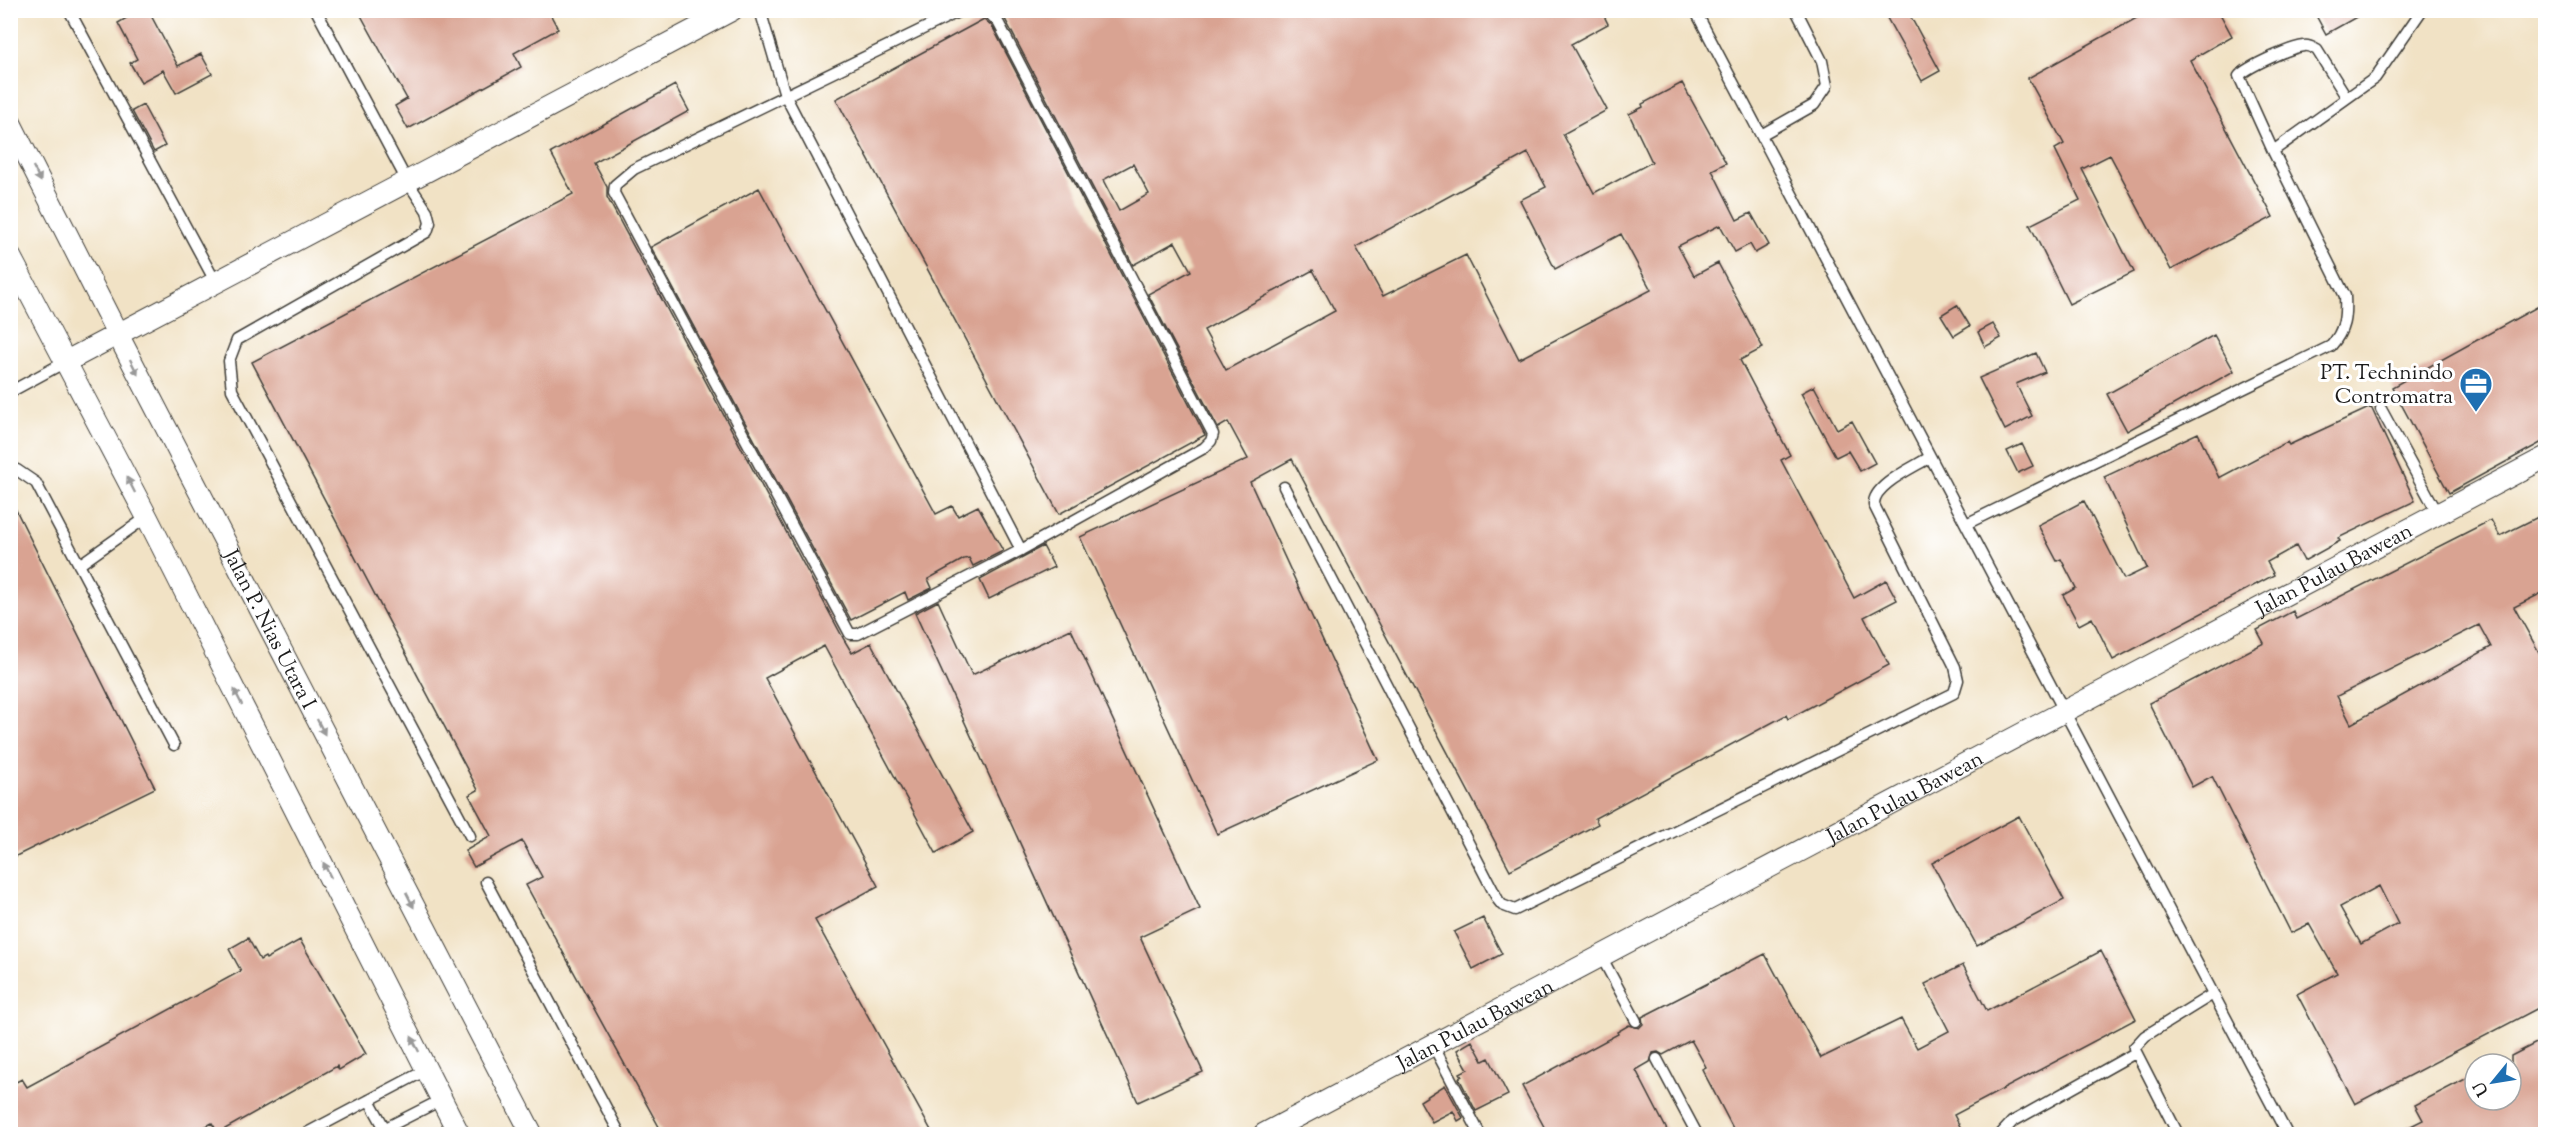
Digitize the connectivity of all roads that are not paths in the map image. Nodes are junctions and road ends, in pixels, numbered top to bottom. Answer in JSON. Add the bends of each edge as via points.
{"nodes":[{"id":1,"x":69,"y":10,"type":"edge"},
{"id":2,"x":316,"y":10,"type":"edge"},
{"id":3,"x":732,"y":10,"type":"edge"},
{"id":4,"x":760,"y":10,"type":"edge"},
{"id":5,"x":962,"y":10,"type":"edge"},
{"id":6,"x":986,"y":10,"type":"edge"},
{"id":7,"x":1695,"y":10,"type":"edge"},
{"id":8,"x":1796,"y":10,"type":"edge"},
{"id":9,"x":2422,"y":10,"type":"edge"},
{"id":10,"x":785,"y":95,"type":"junction"},
{"id":11,"x":2347,"y":98,"type":"junction"},
{"id":12,"x":10,"y":122,"type":"edge"},
{"id":13,"x":1761,"y":135,"type":"junction"},
{"id":14,"x":2273,"y":151,"type":"junction"},
{"id":15,"x":407,"y":181,"type":"junction"},
{"id":16,"x":10,"y":256,"type":"edge"},
{"id":17,"x":216,"y":283,"type":"junction"},
{"id":18,"x":117,"y":333,"type":"junction"},
{"id":19,"x":67,"y":361,"type":"junction"},
{"id":20,"x":10,"y":392,"type":"edge"},
{"id":21,"x":2381,"y":409,"type":"dead end"},
{"id":22,"x":1930,"y":457,"type":"junction"},
{"id":23,"x":2546,"y":457,"type":"edge"},
{"id":24,"x":10,"y":469,"type":"edge"},
{"id":25,"x":1284,"y":487,"type":"dead end"},
{"id":26,"x":2438,"y":514,"type":"junction"},
{"id":27,"x":147,"y":517,"type":"junction"},
{"id":28,"x":1966,"y":524,"type":"junction"},
{"id":29,"x":1021,"y":550,"type":"junction"},
{"id":30,"x":79,"y":565,"type":"junction"},
{"id":31,"x":2064,"y":711,"type":"junction"},
{"id":32,"x":174,"y":746,"type":"dead end"},
{"id":33,"x":470,"y":836,"type":"dead end"},
{"id":34,"x":486,"y":882,"type":"dead end"},
{"id":35,"x":1601,"y":956,"type":"junction"},
{"id":36,"x":2213,"y":994,"type":"junction"},
{"id":37,"x":1636,"y":1021,"type":"dead end"},
{"id":38,"x":1434,"y":1047,"type":"junction"},
{"id":39,"x":2134,"y":1053,"type":"junction"},
{"id":40,"x":1657,"y":1059,"type":"dead end"},
{"id":41,"x":428,"y":1069,"type":"junction"},
{"id":42,"x":369,"y":1100,"type":"junction"},
{"id":43,"x":441,"y":1100,"type":"junction"},
{"id":44,"x":387,"y":1131,"type":"edge"},
{"id":45,"x":305,"y":1134,"type":"edge"},
{"id":46,"x":374,"y":1134,"type":"edge"},
{"id":47,"x":459,"y":1134,"type":"edge"},
{"id":48,"x":532,"y":1134,"type":"edge"},
{"id":49,"x":620,"y":1134,"type":"edge"},
{"id":50,"x":1264,"y":1134,"type":"edge"},
{"id":51,"x":1480,"y":1134,"type":"edge"},
{"id":52,"x":1697,"y":1134,"type":"edge"},
{"id":53,"x":2001,"y":1134,"type":"edge"},
{"id":54,"x":2178,"y":1134,"type":"edge"},
{"id":55,"x":2287,"y":1134,"type":"edge"}],
"edges":[{"from":1,"to":17,"type":"lane"},
{"from":2,"to":15,"type":"lane"},
{"from":3,"to":15,"type":"street"},
{"from":4,"to":10,"type":"lane"},
{"from":5,"to":10,"type":"lane"},
{"from":6,"to":29,"type":"lane","via":[[998,22],[1213,434],[1204,448]]},
{"from":7,"to":13,"type":"lane"},
{"from":8,"to":13,"type":"lane","via":[[1822,61],[1827,86],[1814,105]]},
{"from":9,"to":11,"type":"lane","via":[[2383,70]]},
{"from":10,"to":29,"type":"lane"},
{"from":10,"to":29,"type":"lane","via":[[634,169],[615,185],[614,193],[850,634],[858,634]]},
{"from":11,"to":14,"type":"lane"},
{"from":11,"to":14,"type":"lane","via":[[2317,50],[2310,46],[2240,73],[2240,81]]},
{"from":12,"to":18,"type":"street","name":"Jalan P. Nias Utara I","one_way":true},
{"from":13,"to":22,"type":"lane"},
{"from":14,"to":28,"type":"lane","via":[[2344,296],[2346,320],[2339,337],[2331,346]]},
{"from":15,"to":17,"type":"street"},
{"from":15,"to":33,"type":"lane","via":[[427,212],[427,232],[237,340],[229,361],[232,390]]},
{"from":16,"to":19,"type":"street"},
{"from":17,"to":18,"type":"street"},
{"from":18,"to":19,"type":"street"},
{"from":18,"to":48,"type":"street","name":"Jalan P. Nias Utara I","one_way":true},
{"from":19,"to":20,"type":"lane"},
{"from":27,"to":19,"type":"street","one_way":true},
{"from":21,"to":26,"type":"lane"},
{"from":22,"to":25,"type":"lane","via":[[1880,488],[1873,499],[1955,667],[1958,680],[1954,693],[1515,910],[1498,900]]},
{"from":22,"to":28,"type":"lane"},
{"from":23,"to":26,"type":"street","name":"Jalan Pulau Bawean"},
{"from":24,"to":30,"type":"lane","via":[[36,483]]},
{"from":26,"to":31,"type":"street","name":"Jalan Pulau Bawean"},
{"from":27,"to":30,"type":"lane"},
{"from":41,"to":27,"type":"street","one_way":true},
{"from":28,"to":31,"type":"lane"},
{"from":30,"to":32,"type":"lane"},
{"from":31,"to":35,"type":"street","name":"Jalan Pulau Bawean"},
{"from":31,"to":36,"type":"lane"},
{"from":34,"to":49,"type":"lane"},
{"from":35,"to":37,"type":"lane"},
{"from":35,"to":38,"type":"street","name":"Jalan Pulau Bawean"},
{"from":36,"to":39,"type":"lane","via":[[2145,1036],[2135,1044]]},
{"from":36,"to":55,"type":"lane"},
{"from":38,"to":50,"type":"street","name":"Jalan Pulau Bawean"},
{"from":38,"to":51,"type":"lane"},
{"from":39,"to":53,"type":"lane","via":[[2012,1122]]},
{"from":39,"to":54,"type":"lane"},
{"from":40,"to":52,"type":"lane"},
{"from":41,"to":42,"type":"lane"},
{"from":41,"to":43,"type":"street"},
{"from":42,"to":44,"type":"lane"},
{"from":42,"to":45,"type":"lane"},
{"from":43,"to":44,"type":"lane"},
{"from":43,"to":47,"type":"street"},
{"from":44,"to":46,"type":"lane"}]}
